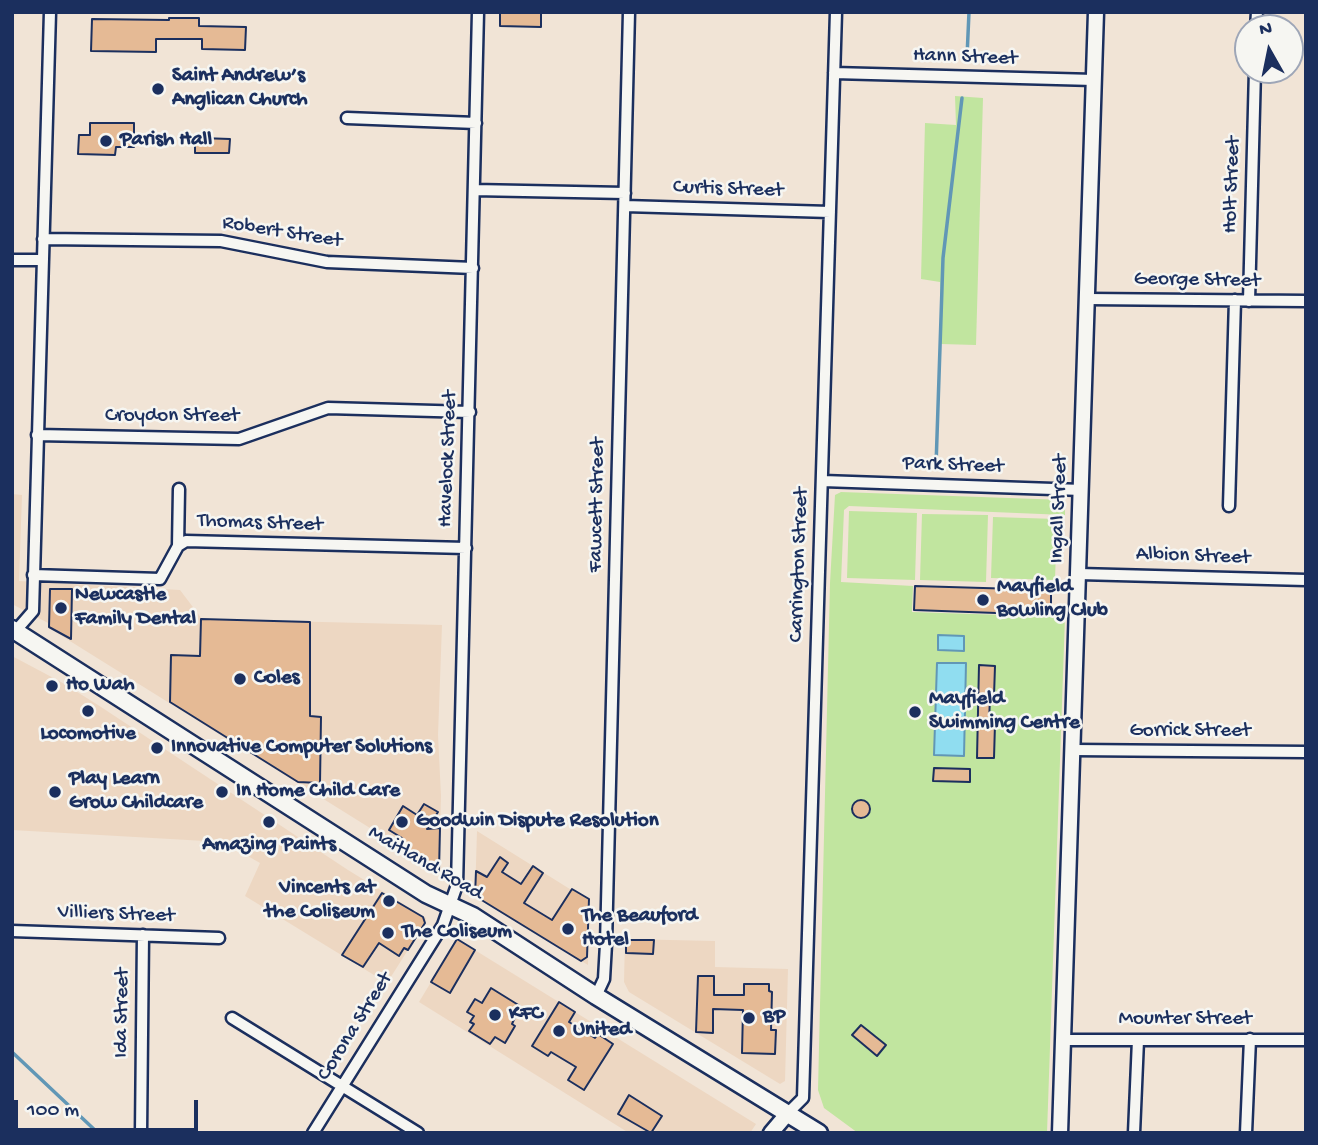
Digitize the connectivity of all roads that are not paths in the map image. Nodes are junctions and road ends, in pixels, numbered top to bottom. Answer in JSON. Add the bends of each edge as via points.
{"nodes":[{"id":1,"x":50,"y":12,"type":"edge"},
{"id":2,"x":478,"y":12,"type":"edge"},
{"id":3,"x":629,"y":12,"type":"edge"},
{"id":4,"x":836,"y":12,"type":"edge"},
{"id":5,"x":1096,"y":12,"type":"edge"},
{"id":6,"x":834,"y":73,"type":"junction"},
{"id":7,"x":1094,"y":80,"type":"junction"},
{"id":8,"x":1255,"y":84,"type":"edge"},
{"id":9,"x":347,"y":118,"type":"dead end"},
{"id":10,"x":476,"y":123,"type":"junction"},
{"id":11,"x":474,"y":190,"type":"junction"},
{"id":12,"x":625,"y":193,"type":"junction"},
{"id":13,"x":625,"y":206,"type":"junction"},
{"id":14,"x":830,"y":212,"type":"junction"},
{"id":15,"x":43,"y":239,"type":"junction"},
{"id":16,"x":43,"y":260,"type":"junction"},
{"id":17,"x":12,"y":261,"type":"edge"},
{"id":18,"x":473,"y":268,"type":"junction"},
{"id":19,"x":1088,"y":299,"type":"junction"},
{"id":20,"x":1235,"y":300,"type":"junction"},
{"id":21,"x":1248,"y":300,"type":"junction"},
{"id":22,"x":1306,"y":301,"type":"edge"},
{"id":23,"x":470,"y":412,"type":"junction"},
{"id":24,"x":37,"y":435,"type":"junction"},
{"id":25,"x":823,"y":481,"type":"junction"},
{"id":26,"x":179,"y":489,"type":"dead end"},
{"id":27,"x":1082,"y":490,"type":"junction"},
{"id":28,"x":1229,"y":506,"type":"dead end"},
{"id":29,"x":178,"y":546,"type":"junction"},
{"id":30,"x":466,"y":548,"type":"junction"},
{"id":31,"x":1079,"y":574,"type":"junction"},
{"id":32,"x":33,"y":575,"type":"junction"},
{"id":33,"x":1306,"y":580,"type":"edge"},
{"id":34,"x":13,"y":632,"type":"edge"},
{"id":35,"x":1074,"y":750,"type":"junction"},
{"id":36,"x":1306,"y":752,"type":"edge"},
{"id":37,"x":450,"y":905,"type":"junction"},
{"id":38,"x":12,"y":931,"type":"edge"},
{"id":39,"x":143,"y":935,"type":"junction"},
{"id":40,"x":219,"y":938,"type":"dead end"},
{"id":41,"x":596,"y":996,"type":"junction"},
{"id":42,"x":232,"y":1018,"type":"dead end"},
{"id":43,"x":1250,"y":1039,"type":"junction"},
{"id":44,"x":1064,"y":1040,"type":"junction"},
{"id":45,"x":1138,"y":1040,"type":"junction"},
{"id":46,"x":1306,"y":1040,"type":"edge"},
{"id":47,"x":342,"y":1086,"type":"junction"},
{"id":48,"x":788,"y":1114,"type":"junction"},
{"id":49,"x":141,"y":1133,"type":"edge"},
{"id":50,"x":313,"y":1133,"type":"edge"},
{"id":51,"x":418,"y":1133,"type":"edge"},
{"id":52,"x":771,"y":1133,"type":"edge"},
{"id":53,"x":819,"y":1133,"type":"edge"},
{"id":54,"x":1060,"y":1133,"type":"edge"},
{"id":55,"x":1134,"y":1133,"type":"edge"},
{"id":56,"x":1246,"y":1133,"type":"edge"}],
"edges":[{"from":1,"to":15,"type":"street"},
{"from":2,"to":10,"type":"street","name":"Havelock Street"},
{"from":3,"to":12,"type":"street","name":"Fawcett Street"},
{"from":4,"to":6,"type":"street","name":"Carrington Street"},
{"from":5,"to":7,"type":"main road","name":"Ingall Street"},
{"from":6,"to":7,"type":"street","name":"Hann Street"},
{"from":6,"to":14,"type":"street","name":"Carrington Street"},
{"from":7,"to":19,"type":"main road","name":"Ingall Street"},
{"from":8,"to":21,"type":"street","name":"Holt Street"},
{"from":9,"to":10,"type":"street"},
{"from":10,"to":11,"type":"street","name":"Havelock Street"},
{"from":11,"to":12,"type":"street"},
{"from":11,"to":18,"type":"street","name":"Havelock Street"},
{"from":12,"to":13,"type":"street","name":"Fawcett Street"},
{"from":13,"to":14,"type":"street","name":"Curtis Street"},
{"from":13,"to":41,"type":"street","name":"Fawcett Street","via":[[606,944],[604,979]]},
{"from":14,"to":25,"type":"street","name":"Carrington Street"},
{"from":15,"to":16,"type":"street"},
{"from":15,"to":18,"type":"street","name":"Robert Street","via":[[221,241],[327,262]]},
{"from":16,"to":17,"type":"street"},
{"from":16,"to":24,"type":"street"},
{"from":18,"to":23,"type":"street","name":"Havelock Street"},
{"from":19,"to":20,"type":"street","name":"George Street"},
{"from":19,"to":27,"type":"main road","name":"Ingall Street"},
{"from":20,"to":21,"type":"street","name":"George Street"},
{"from":20,"to":28,"type":"street"},
{"from":21,"to":22,"type":"street","name":"George Street"},
{"from":23,"to":24,"type":"street","name":"Croydon Street","via":[[328,408],[239,439]]},
{"from":23,"to":30,"type":"street","name":"Havelock Street"},
{"from":24,"to":32,"type":"street"},
{"from":25,"to":27,"type":"street","name":"Park Street"},
{"from":25,"to":48,"type":"street","name":"Carrington Street","via":[[803,1098]]},
{"from":26,"to":29,"type":"street"},
{"from":27,"to":31,"type":"main road","name":"Ingall Street"},
{"from":29,"to":30,"type":"street","name":"Thomas Street","via":[[186,541]]},
{"from":29,"to":32,"type":"street","name":"Thomas Street","via":[[160,579]]},
{"from":30,"to":37,"type":"street","name":"Havelock Street","via":[[458,878]]},
{"from":31,"to":33,"type":"street","name":"Albion Street"},
{"from":31,"to":35,"type":"main road","name":"Ingall Street"},
{"from":32,"to":34,"type":"street","via":[[33,611]]},
{"from":34,"to":37,"type":"main road","name":"Maitland Road"},
{"from":35,"to":36,"type":"street","name":"Gorrick Street"},
{"from":35,"to":44,"type":"main road","name":"Ingall Street"},
{"from":37,"to":41,"type":"main road","name":"Maitland Road"},
{"from":37,"to":47,"type":"street","name":"Corona Street","via":[[440,930]]},
{"from":38,"to":39,"type":"street","name":"Villiers Street"},
{"from":39,"to":40,"type":"street","name":"Villiers Street"},
{"from":39,"to":49,"type":"street","name":"Ida Street"},
{"from":41,"to":48,"type":"main road","name":"Maitland Road"},
{"from":42,"to":47,"type":"street"},
{"from":43,"to":45,"type":"street","name":"Mounter Street"},
{"from":43,"to":46,"type":"street","name":"Mounter Street"},
{"from":43,"to":56,"type":"street"},
{"from":44,"to":45,"type":"street","name":"Mounter Street"},
{"from":44,"to":54,"type":"main road","name":"Ingall Street"},
{"from":45,"to":55,"type":"street"},
{"from":47,"to":50,"type":"street","name":"Corona Street"},
{"from":47,"to":51,"type":"street"},
{"from":48,"to":52,"type":"main road"},
{"from":48,"to":53,"type":"main road","name":"Maitland Road"}]}
